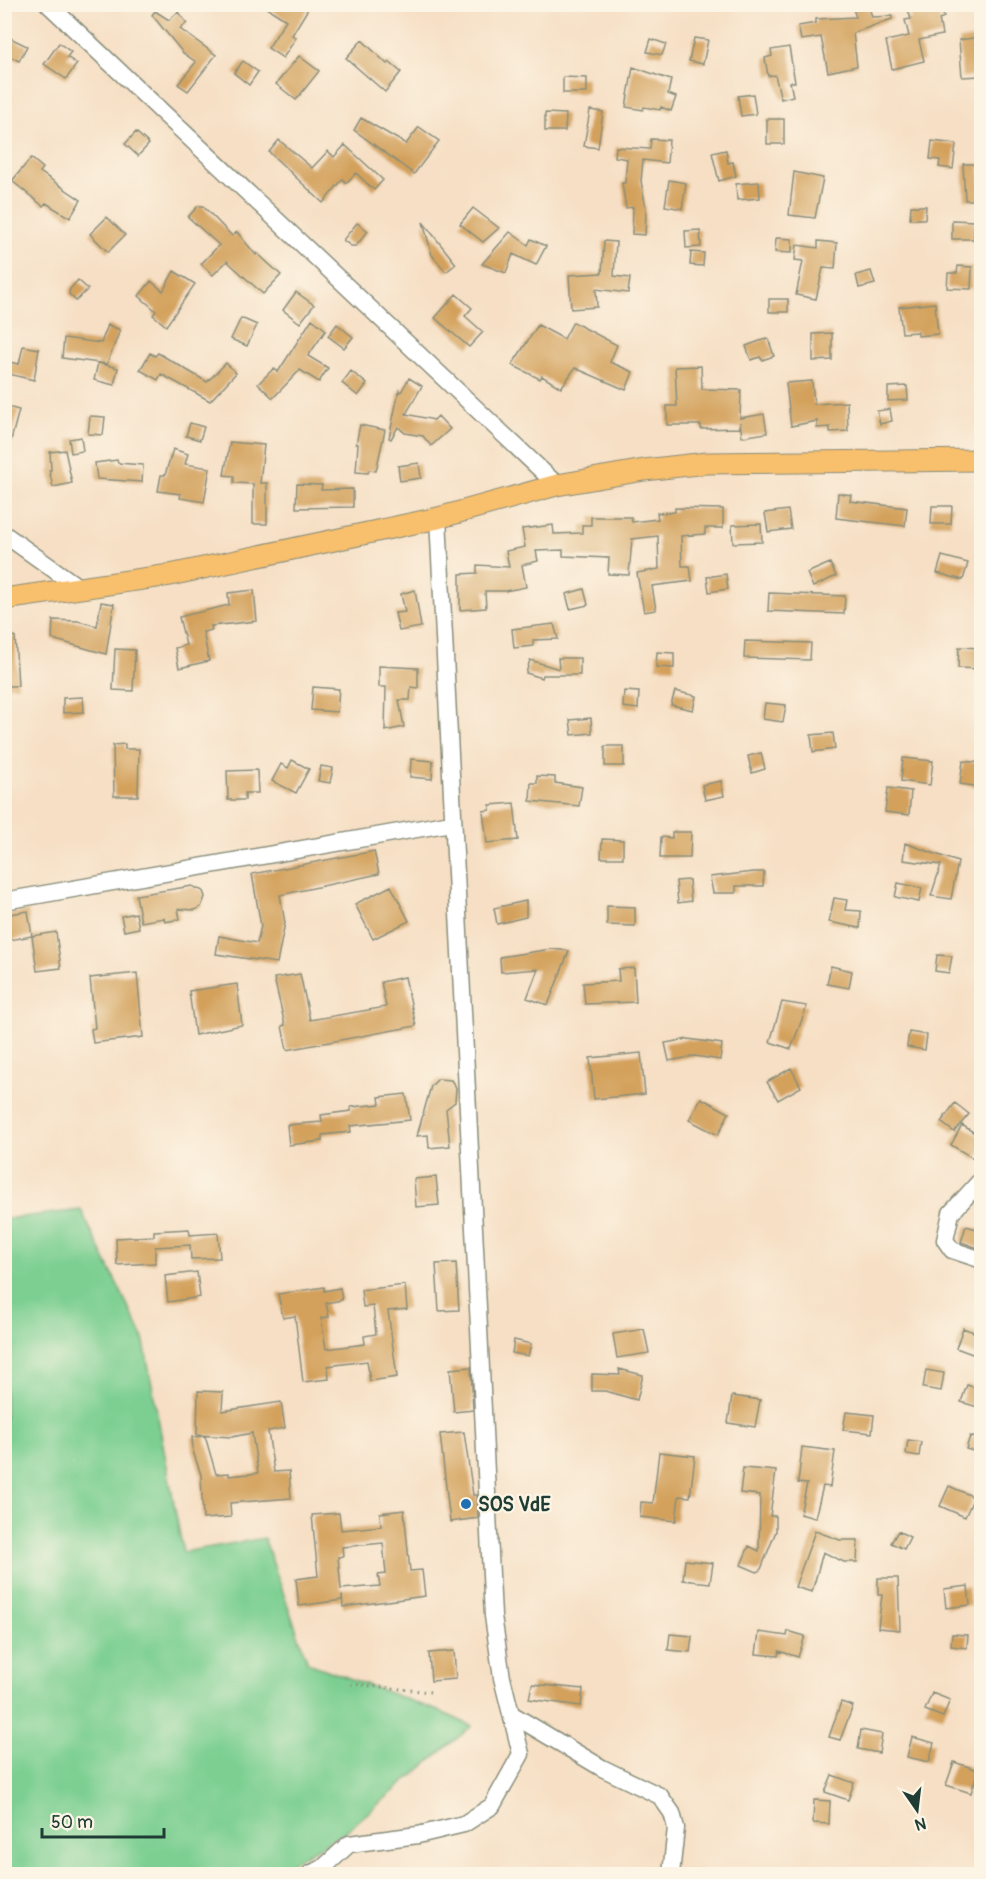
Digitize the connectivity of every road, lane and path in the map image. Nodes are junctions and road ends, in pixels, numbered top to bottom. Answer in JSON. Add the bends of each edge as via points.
{"nodes":[{"id":1,"x":48,"y":4,"type":"edge"},
{"id":2,"x":981,"y":460,"type":"edge"},
{"id":3,"x":557,"y":485,"type":"junction"},
{"id":4,"x":438,"y":519,"type":"junction"},
{"id":5,"x":4,"y":534,"type":"edge"},
{"id":6,"x":81,"y":590,"type":"junction"},
{"id":7,"x":4,"y":599,"type":"edge"},
{"id":8,"x":451,"y":823,"type":"junction"},
{"id":9,"x":4,"y":901,"type":"edge"},
{"id":10,"x":981,"y":1179,"type":"edge"},
{"id":11,"x":981,"y":1260,"type":"edge"},
{"id":12,"x":351,"y":1684,"type":"dead end"},
{"id":13,"x":431,"y":1692,"type":"dead end"},
{"id":14,"x":513,"y":1715,"type":"junction"},
{"id":15,"x":310,"y":1875,"type":"edge"},
{"id":16,"x":671,"y":1875,"type":"edge"}],
"edges":[{"from":1,"to":3,"type":"street"},
{"from":2,"to":3,"type":"main road","via":[[706,463]]},
{"from":3,"to":4,"type":"main road"},
{"from":4,"to":6,"type":"main road"},
{"from":4,"to":8,"type":"street"},
{"from":5,"to":6,"type":"street"},
{"from":6,"to":7,"type":"main road"},
{"from":8,"to":9,"type":"street"},
{"from":8,"to":14,"type":"street","via":[[471,1138],[493,1616],[502,1678]]},
{"from":10,"to":11,"type":"street","via":[[951,1214],[945,1240],[952,1250]]},
{"from":12,"to":13,"type":"path"},
{"from":14,"to":15,"type":"street","via":[[520,1754],[492,1806],[464,1824],[349,1844]]},
{"from":14,"to":16,"type":"street","via":[[602,1768],[660,1796],[672,1813],[676,1828]]}]}
